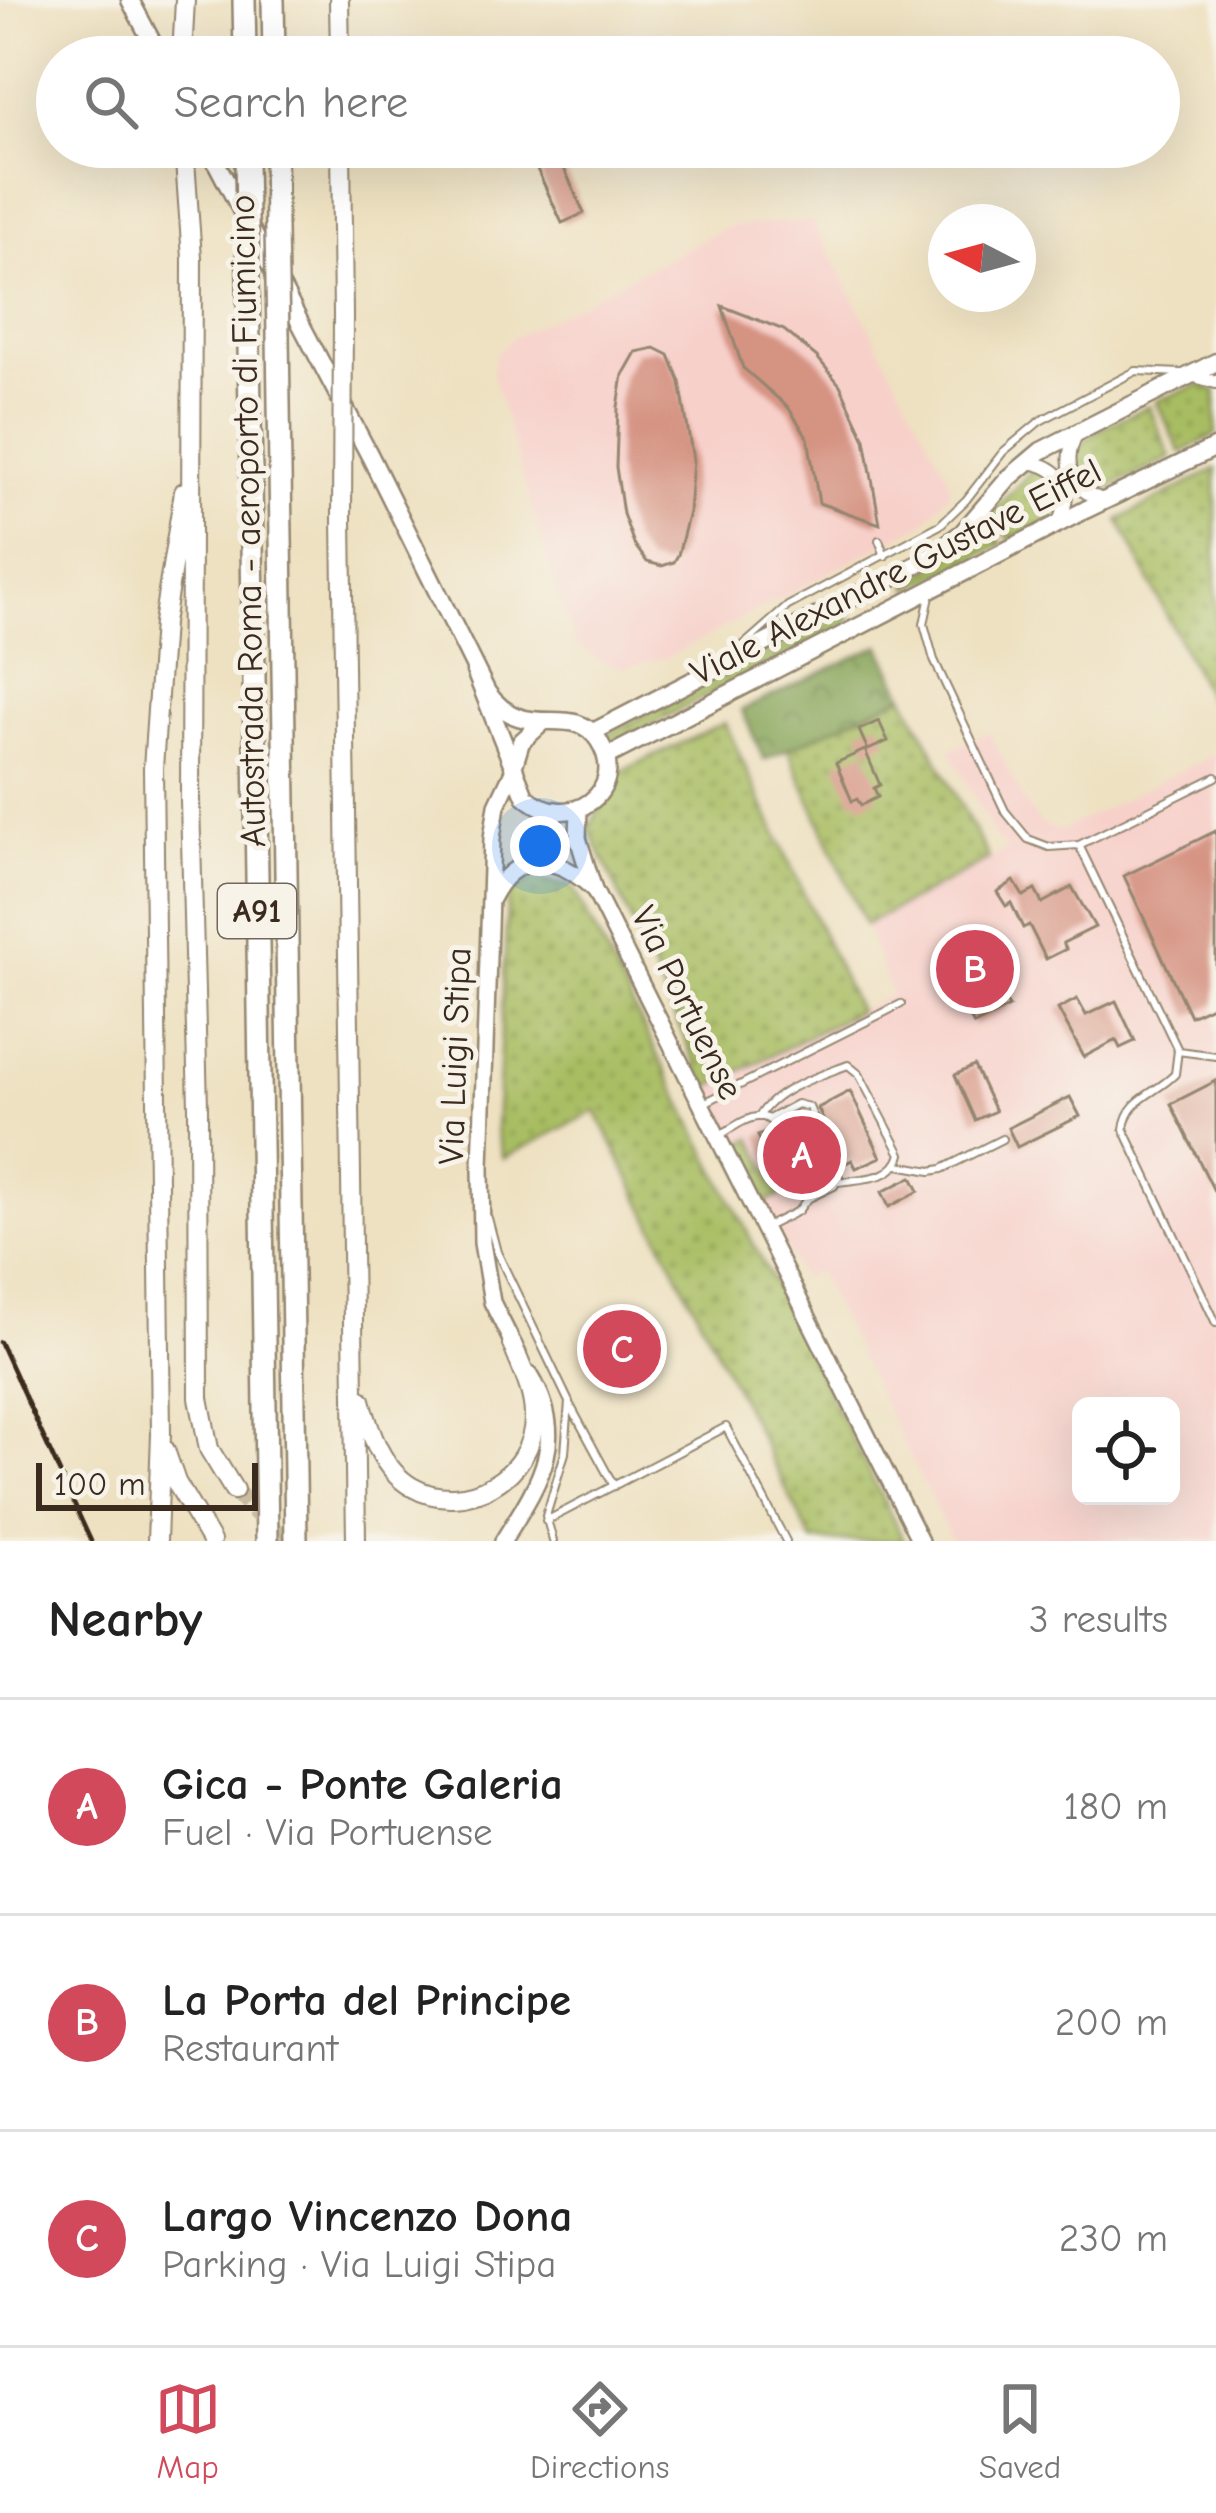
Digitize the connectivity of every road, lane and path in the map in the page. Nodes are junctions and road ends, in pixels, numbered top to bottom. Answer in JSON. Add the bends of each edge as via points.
{"nodes":[{"id":1,"x":130,"y":0,"type":"edge"},
{"id":2,"x":185,"y":0,"type":"edge"},
{"id":3,"x":244,"y":0,"type":"edge"},
{"id":4,"x":273,"y":0,"type":"edge"},
{"id":5,"x":340,"y":4,"type":"edge"},
{"id":6,"x":149,"y":36,"type":"edge"},
{"id":7,"x":183,"y":36,"type":"edge"},
{"id":8,"x":245,"y":36,"type":"edge"},
{"id":9,"x":274,"y":36,"type":"edge"},
{"id":10,"x":340,"y":36,"type":"edge"},
{"id":11,"x":186,"y":168,"type":"edge"},
{"id":12,"x":219,"y":168,"type":"edge"},
{"id":13,"x":246,"y":168,"type":"edge"},
{"id":14,"x":275,"y":168,"type":"edge"},
{"id":15,"x":341,"y":168,"type":"edge"},
{"id":16,"x":1216,"y":362,"type":"edge"},
{"id":17,"x":1190,"y":375,"type":"junction"},
{"id":18,"x":1216,"y":382,"type":"edge"},
{"id":19,"x":1078,"y":432,"type":"junction"},
{"id":20,"x":193,"y":440,"type":"junction"},
{"id":21,"x":1216,"y":447,"type":"edge"},
{"id":22,"x":1025,"y":462,"type":"junction"},
{"id":23,"x":1105,"y":501,"type":"junction"},
{"id":24,"x":1058,"y":524,"type":"junction"},
{"id":25,"x":880,"y":540,"type":"dead end"},
{"id":26,"x":885,"y":556,"type":"junction"},
{"id":27,"x":932,"y":591,"type":"junction"},
{"id":28,"x":730,"y":662,"type":"junction"},
{"id":29,"x":475,"y":671,"type":"junction"},
{"id":30,"x":542,"y":723,"type":"junction"},
{"id":31,"x":592,"y":732,"type":"junction"},
{"id":32,"x":606,"y":757,"type":"junction"},
{"id":33,"x":514,"y":769,"type":"junction"},
{"id":34,"x":1216,"y":777,"type":"edge"},
{"id":35,"x":579,"y":809,"type":"junction"},
{"id":36,"x":1079,"y":845,"type":"junction"},
{"id":37,"x":594,"y":890,"type":"junction"},
{"id":38,"x":489,"y":902,"type":"junction"},
{"id":39,"x":901,"y":1004,"type":"dead end"},
{"id":40,"x":1178,"y":1050,"type":"junction"},
{"id":41,"x":1216,"y":1056,"type":"edge"},
{"id":42,"x":700,"y":1104,"type":"junction"},
{"id":43,"x":764,"y":1118,"type":"junction"},
{"id":44,"x":717,"y":1137,"type":"junction"},
{"id":45,"x":1002,"y":1139,"type":"dead end"},
{"id":46,"x":898,"y":1165,"type":"junction"},
{"id":47,"x":481,"y":1167,"type":"junction"},
{"id":48,"x":838,"y":1182,"type":"junction"},
{"id":49,"x":807,"y":1199,"type":"junction"},
{"id":50,"x":763,"y":1229,"type":"junction"},
{"id":51,"x":1215,"y":1319,"type":"edge"},
{"id":52,"x":512,"y":1344,"type":"junction"},
{"id":53,"x":354,"y":1362,"type":"junction"},
{"id":54,"x":568,"y":1402,"type":"junction"},
{"id":55,"x":161,"y":1434,"type":"junction"},
{"id":56,"x":614,"y":1486,"type":"junction"},
{"id":57,"x":234,"y":1490,"type":"tunnel mouth"},
{"id":58,"x":546,"y":1521,"type":"junction"},
{"id":59,"x":157,"y":1541,"type":"edge"},
{"id":60,"x":212,"y":1541,"type":"edge"},
{"id":61,"x":267,"y":1541,"type":"edge"},
{"id":62,"x":296,"y":1541,"type":"edge"},
{"id":63,"x":356,"y":1541,"type":"edge"},
{"id":64,"x":503,"y":1541,"type":"edge"},
{"id":65,"x":553,"y":1541,"type":"edge"},
{"id":66,"x":786,"y":1541,"type":"edge"},
{"id":67,"x":920,"y":1541,"type":"edge"}],
"edges":[{"from":1,"to":6,"type":"main road"},
{"from":2,"to":7,"type":"highway"},
{"from":3,"to":8,"type":"highway"},
{"from":4,"to":9,"type":"highway"},
{"from":5,"to":10,"type":"highway"},
{"from":11,"to":20,"type":"highway"},
{"from":12,"to":29,"type":"main road"},
{"from":13,"to":61,"type":"highway","name":"Autostrada Roma - aeroporto di Fiumicino","number":"A91","bridge":true},
{"from":14,"to":62,"type":"highway","name":"Autostrada Roma - aeroporto di Fiumicino","number":"A91","bridge":true},
{"from":15,"to":53,"type":"highway","bridge":true},
{"from":16,"to":17,"type":"main road","name":"Viale Alexandre Gustave Eiffel"},
{"from":17,"to":18,"type":"street"},
{"from":17,"to":19,"type":"main road","name":"Viale Alexandre Gustave Eiffel"},
{"from":17,"to":26,"type":"lane","via":[[1136,371],[1040,421],[951,516]]},
{"from":19,"to":22,"type":"main road","name":"Viale Alexandre Gustave Eiffel"},
{"from":19,"to":23,"type":"street","via":[[1072,476]]},
{"from":20,"to":55,"type":"highway","via":[[163,623],[153,768]]},
{"from":20,"to":57,"type":"highway","via":[[199,1398],[208,1449]]},
{"from":21,"to":23,"type":"main road","name":"Viale Alexandre Gustave Eiffel"},
{"from":22,"to":24,"type":"street","via":[[1047,466],[1064,482]]},
{"from":22,"to":28,"type":"main road","name":"Viale Alexandre Gustave Eiffel","via":[[934,554]]},
{"from":23,"to":24,"type":"main road","name":"Viale Alexandre Gustave Eiffel"},
{"from":24,"to":27,"type":"main road","name":"Viale Alexandre Gustave Eiffel"},
{"from":25,"to":26,"type":"lane"},
{"from":26,"to":28,"type":"lane","via":[[780,610]]},
{"from":27,"to":32,"type":"main road","name":"Viale Alexandre Gustave Eiffel"},
{"from":27,"to":36,"type":"lane","via":[[923,618],[929,646],[1010,819],[1035,843]]},
{"from":28,"to":31,"type":"main road","name":"Viale Alexandre Gustave Eiffel"},
{"from":29,"to":30,"type":"main road","via":[[499,707]]},
{"from":29,"to":33,"type":"main road"},
{"from":30,"to":31,"type":"main road","via":[[569,720]]},
{"from":30,"to":33,"type":"main road","via":[[521,742]]},
{"from":31,"to":32,"type":"main road"},
{"from":32,"to":35,"type":"main road","via":[[602,788]]},
{"from":33,"to":35,"type":"main road","via":[[536,806]]},
{"from":33,"to":38,"type":"street","name":"Via Luigi Stipa","via":[[495,816]]},
{"from":34,"to":36,"type":"lane"},
{"from":35,"to":37,"type":"street","name":"Via Portuense","via":[[578,838]]},
{"from":36,"to":40,"type":"lane"},
{"from":37,"to":38,"type":"street","via":[[558,864],[532,862],[504,875]]},
{"from":37,"to":42,"type":"street","name":"Via Portuense"},
{"from":38,"to":47,"type":"street","name":"Via Luigi Stipa"},
{"from":39,"to":42,"type":"lane"},
{"from":40,"to":41,"type":"lane"},
{"from":40,"to":51,"type":"lane","via":[[1175,1074],[1135,1103],[1124,1129]]},
{"from":42,"to":44,"type":"street","name":"Via Portuense"},
{"from":43,"to":44,"type":"lane"},
{"from":43,"to":46,"type":"lane","via":[[768,1101],[848,1065],[901,1154]]},
{"from":43,"to":48,"type":"lane","via":[[809,1107]]},
{"from":43,"to":49,"type":"lane","via":[[778,1128]]},
{"from":44,"to":50,"type":"street","name":"Via Portuense"},
{"from":45,"to":46,"type":"lane","via":[[942,1169]]},
{"from":46,"to":48,"type":"lane"},
{"from":47,"to":52,"type":"street","name":"Via Luigi Stipa","via":[[486,1280]]},
{"from":47,"to":54,"type":"lane","via":[[494,1244]]},
{"from":48,"to":49,"type":"lane"},
{"from":49,"to":50,"type":"lane"},
{"from":50,"to":67,"type":"street","name":"Via Portuense"},
{"from":52,"to":53,"type":"highway","via":[[533,1403],[532,1434],[506,1478],[466,1496],[428,1494],[393,1471],[367,1422]]},
{"from":52,"to":64,"type":"street","name":"Via Luigi Stipa","via":[[544,1400],[550,1435],[536,1484]]},
{"from":53,"to":63,"type":"highway"},
{"from":54,"to":56,"type":"lane"},
{"from":54,"to":58,"type":"lane","via":[[565,1453]]},
{"from":55,"to":59,"type":"highway"},
{"from":55,"to":60,"type":"highway","via":[[176,1482]]},
{"from":56,"to":58,"type":"lane"},
{"from":56,"to":66,"type":"lane","via":[[726,1426]]},
{"from":58,"to":65,"type":"lane"}]}
